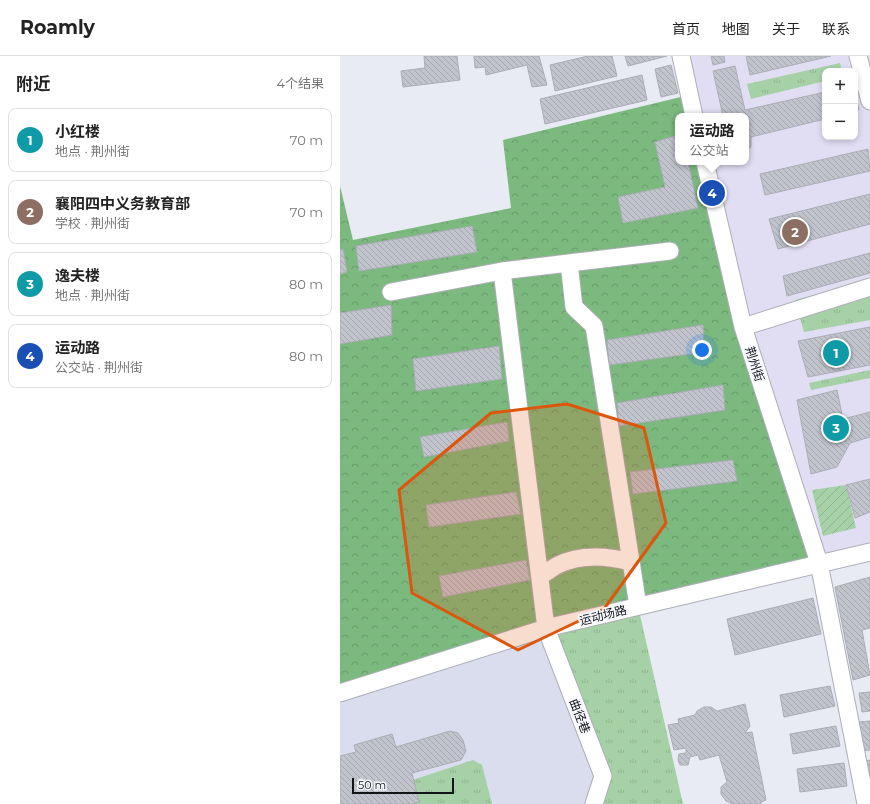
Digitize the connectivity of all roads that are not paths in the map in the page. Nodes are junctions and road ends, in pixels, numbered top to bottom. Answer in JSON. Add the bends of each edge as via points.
{"nodes":[{"id":1,"x":681,"y":56,"type":"edge"},
{"id":2,"x":858,"y":56,"type":"edge"},
{"id":3,"x":870,"y":101,"type":"edge"},
{"id":4,"x":693,"y":113,"type":"edge"},
{"id":5,"x":706,"y":165,"type":"edge"},
{"id":6,"x":670,"y":251,"type":"dead end"},
{"id":7,"x":570,"y":263,"type":"junction"},
{"id":8,"x":502,"y":271,"type":"junction"},
{"id":9,"x":870,"y":287,"type":"edge"},
{"id":10,"x":391,"y":292,"type":"dead end"},
{"id":11,"x":743,"y":327,"type":"junction"},
{"id":12,"x":870,"y":552,"type":"edge"},
{"id":13,"x":631,"y":562,"type":"junction"},
{"id":14,"x":819,"y":563,"type":"junction"},
{"id":15,"x":540,"y":576,"type":"junction"},
{"id":16,"x":638,"y":606,"type":"junction"},
{"id":17,"x":546,"y":628,"type":"junction"},
{"id":18,"x":340,"y":693,"type":"edge"},
{"id":19,"x":594,"y":804,"type":"edge"},
{"id":20,"x":866,"y":804,"type":"edge"}],
"edges":[{"from":1,"to":4,"type":"street"},
{"from":2,"to":3,"type":"street"},
{"from":5,"to":11,"type":"street","name":"荆州街"},
{"from":6,"to":7,"type":"street"},
{"from":7,"to":8,"type":"street"},
{"from":7,"to":13,"type":"street","via":[[574,307],[594,326]]},
{"from":8,"to":10,"type":"street"},
{"from":8,"to":15,"type":"street","name":"曲径巷"},
{"from":9,"to":11,"type":"street"},
{"from":11,"to":14,"type":"street","name":"荆州街"},
{"from":12,"to":14,"type":"street","name":"运动场路"},
{"from":13,"to":15,"type":"street","via":[[610,557],[590,557],[558,564]]},
{"from":13,"to":16,"type":"street"},
{"from":14,"to":16,"type":"street","name":"运动场路"},
{"from":14,"to":20,"type":"street","name":"荆州街"},
{"from":15,"to":17,"type":"street","name":"曲径巷"},
{"from":16,"to":17,"type":"street","name":"运动场路"},
{"from":17,"to":18,"type":"street","name":"运动场路"},
{"from":17,"to":19,"type":"street","name":"曲径巷","via":[[603,776]]}]}
